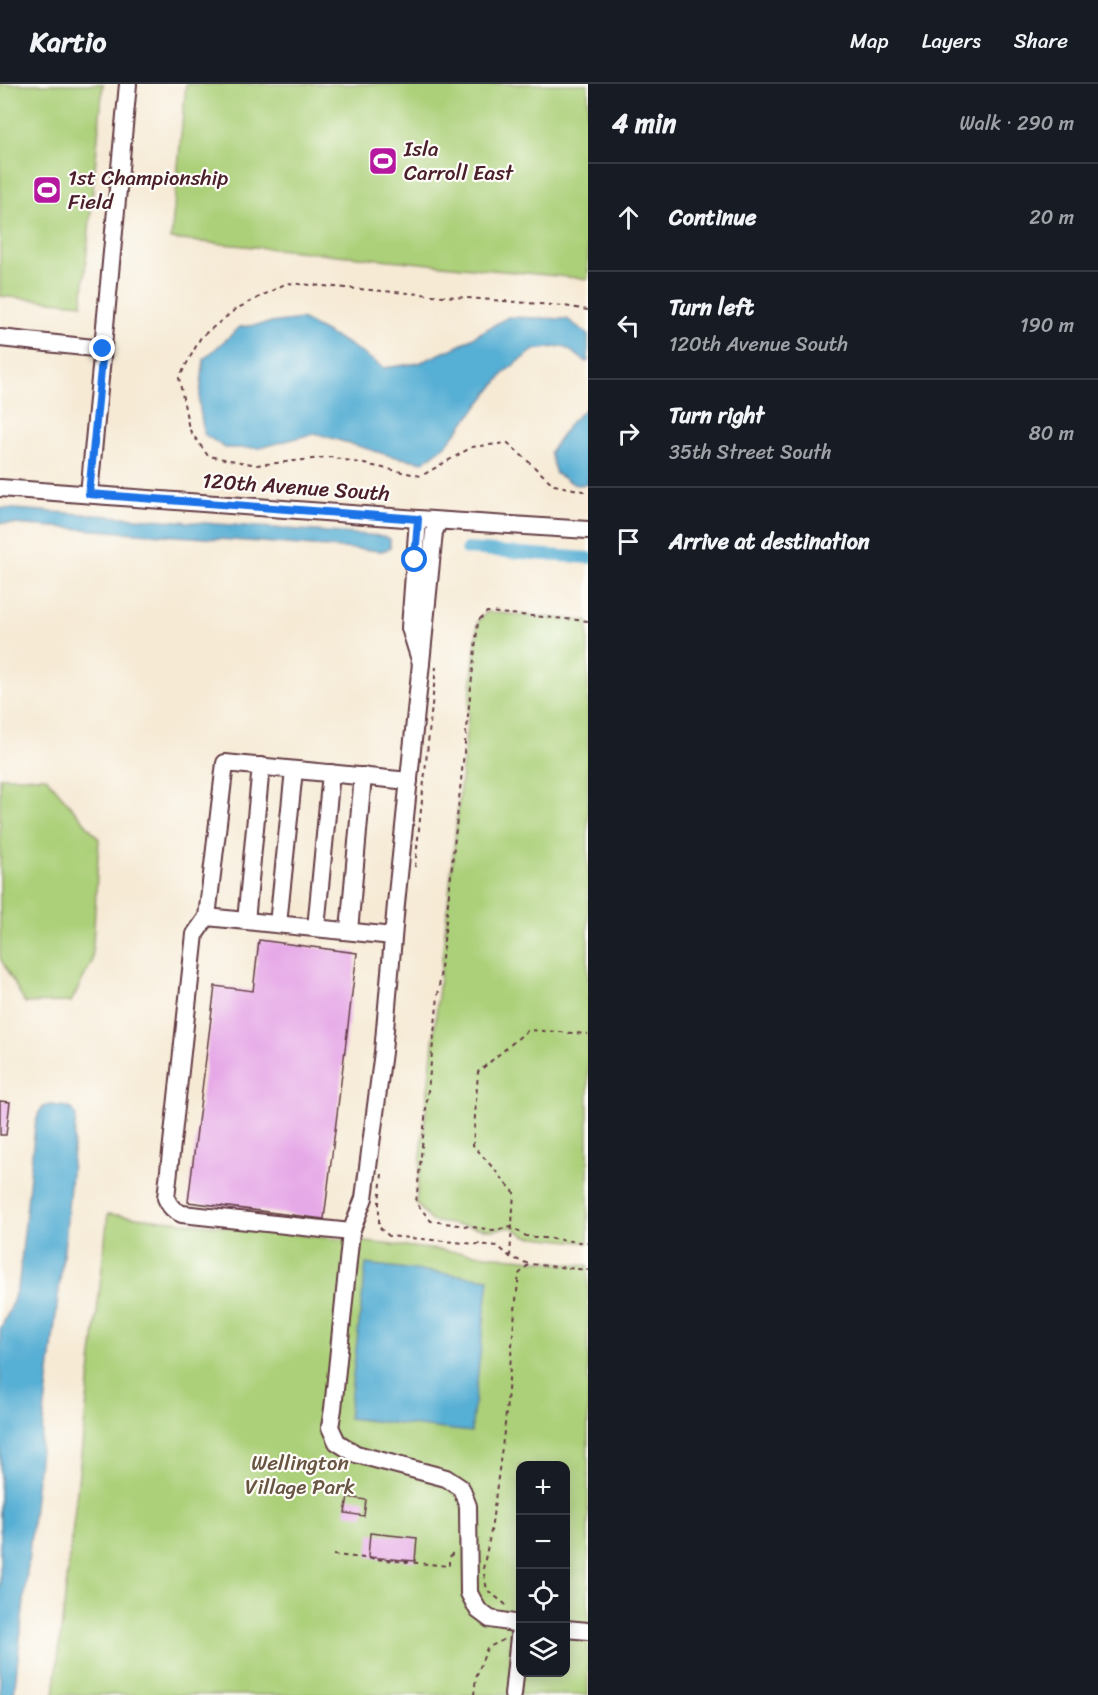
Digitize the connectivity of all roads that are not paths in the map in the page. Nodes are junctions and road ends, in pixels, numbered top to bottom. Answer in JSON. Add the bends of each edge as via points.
{"nodes":[{"id":1,"x":128,"y":84,"type":"edge"},
{"id":2,"x":0,"y":338,"type":"edge"},
{"id":3,"x":103,"y":349,"type":"junction"},
{"id":4,"x":0,"y":488,"type":"edge"},
{"id":5,"x":89,"y":494,"type":"junction"},
{"id":6,"x":418,"y":519,"type":"junction"},
{"id":7,"x":439,"y":521,"type":"junction"},
{"id":8,"x":588,"y":530,"type":"edge"},
{"id":9,"x":429,"y":661,"type":"junction"},
{"id":10,"x":261,"y":766,"type":"junction"},
{"id":11,"x":294,"y":770,"type":"junction"},
{"id":12,"x":331,"y":773,"type":"junction"},
{"id":13,"x":363,"y":776,"type":"junction"},
{"id":14,"x":409,"y":781,"type":"junction"},
{"id":15,"x":207,"y":917,"type":"junction"},
{"id":16,"x":246,"y":921,"type":"junction"},
{"id":17,"x":278,"y":924,"type":"junction"},
{"id":18,"x":316,"y":928,"type":"junction"},
{"id":19,"x":349,"y":931,"type":"junction"},
{"id":20,"x":393,"y":936,"type":"junction"},
{"id":21,"x":351,"y":1232,"type":"junction"},
{"id":22,"x":516,"y":1624,"type":"edge"},
{"id":23,"x":570,"y":1629,"type":"edge"},
{"id":24,"x":588,"y":1631,"type":"edge"},
{"id":25,"x":513,"y":1695,"type":"edge"}],
"edges":[{"from":1,"to":3,"type":"street"},
{"from":2,"to":3,"type":"street"},
{"from":3,"to":5,"type":"street"},
{"from":4,"to":5,"type":"street","name":"120th Avenue South"},
{"from":5,"to":6,"type":"street","name":"120th Avenue South"},
{"from":6,"to":7,"type":"street","name":"120th Avenue South"},
{"from":6,"to":9,"type":"street","via":[[410,628]]},
{"from":7,"to":8,"type":"street","name":"120th Avenue South"},
{"from":7,"to":9,"type":"street","via":[[434,532]]},
{"from":9,"to":14,"type":"street"},
{"from":10,"to":11,"type":"street"},
{"from":10,"to":15,"type":"street","via":[[225,763]]},
{"from":10,"to":16,"type":"street"},
{"from":11,"to":12,"type":"street"},
{"from":11,"to":17,"type":"street"},
{"from":12,"to":13,"type":"street"},
{"from":12,"to":18,"type":"street"},
{"from":13,"to":14,"type":"street"},
{"from":13,"to":19,"type":"street"},
{"from":14,"to":20,"type":"street"},
{"from":15,"to":16,"type":"street"},
{"from":15,"to":21,"type":"street","via":[[195,934],[166,1198],[173,1210],[182,1214]]},
{"from":16,"to":17,"type":"street"},
{"from":17,"to":18,"type":"street"},
{"from":18,"to":19,"type":"street"},
{"from":19,"to":20,"type":"street"},
{"from":20,"to":21,"type":"street","via":[[364,1198]]},
{"from":21,"to":22,"type":"street","via":[[330,1427],[337,1442],[356,1454],[446,1478],[461,1488],[468,1506],[469,1593],[478,1610],[490,1619]]},
{"from":22,"to":25,"type":"street"},
{"from":23,"to":24,"type":"street"}]}
